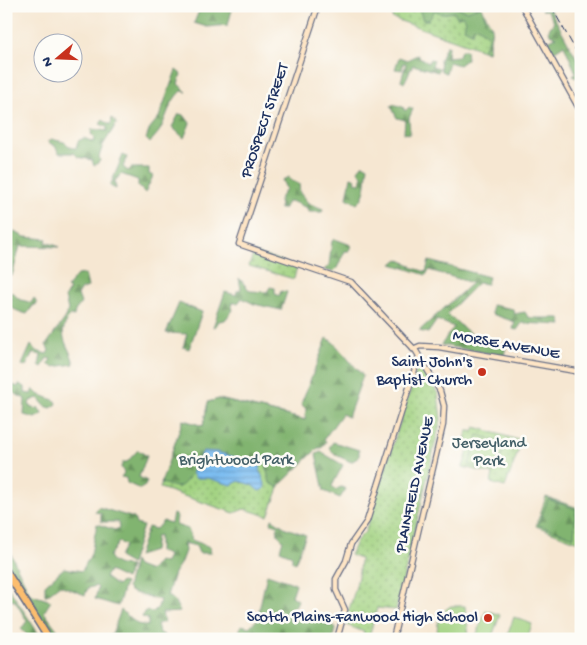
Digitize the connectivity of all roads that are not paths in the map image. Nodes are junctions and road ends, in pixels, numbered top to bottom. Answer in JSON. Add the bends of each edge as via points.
{"nodes":[{"id":1,"x":318,"y":6,"type":"edge"},
{"id":2,"x":522,"y":6,"type":"edge"},
{"id":3,"x":581,"y":112,"type":"edge"},
{"id":4,"x":239,"y":244,"type":"joint"},
{"id":5,"x":412,"y":347,"type":"junction"},
{"id":6,"x":419,"y":356,"type":"junction"},
{"id":7,"x":581,"y":372,"type":"edge"},
{"id":8,"x":6,"y":571,"type":"edge"},
{"id":9,"x":6,"y":576,"type":"edge"},
{"id":10,"x":48,"y":639,"type":"edge"},
{"id":11,"x":337,"y":639,"type":"edge"},
{"id":12,"x":393,"y":639,"type":"edge"}],
"edges":[{"from":1,"to":4,"type":"street","name":"PROSPECT STREET"},
{"from":2,"to":3,"type":"street"},
{"from":4,"to":5,"type":"street","name":"PLAINFIELD AVENUE","via":[[351,282]]},
{"from":5,"to":6,"type":"street","name":"PLAINFIELD AVENUE"},
{"from":5,"to":7,"type":"street","name":"MORSE AVENUE","via":[[415,343]]},
{"from":6,"to":11,"type":"street","via":[[367,521],[351,544],[336,579],[336,590],[345,609]]},
{"from":6,"to":12,"type":"street","name":"PLAINFIELD AVENUE","via":[[440,391],[444,417]]},
{"from":8,"to":10,"type":"highway"},
{"from":9,"to":10,"type":"highway"}]}
